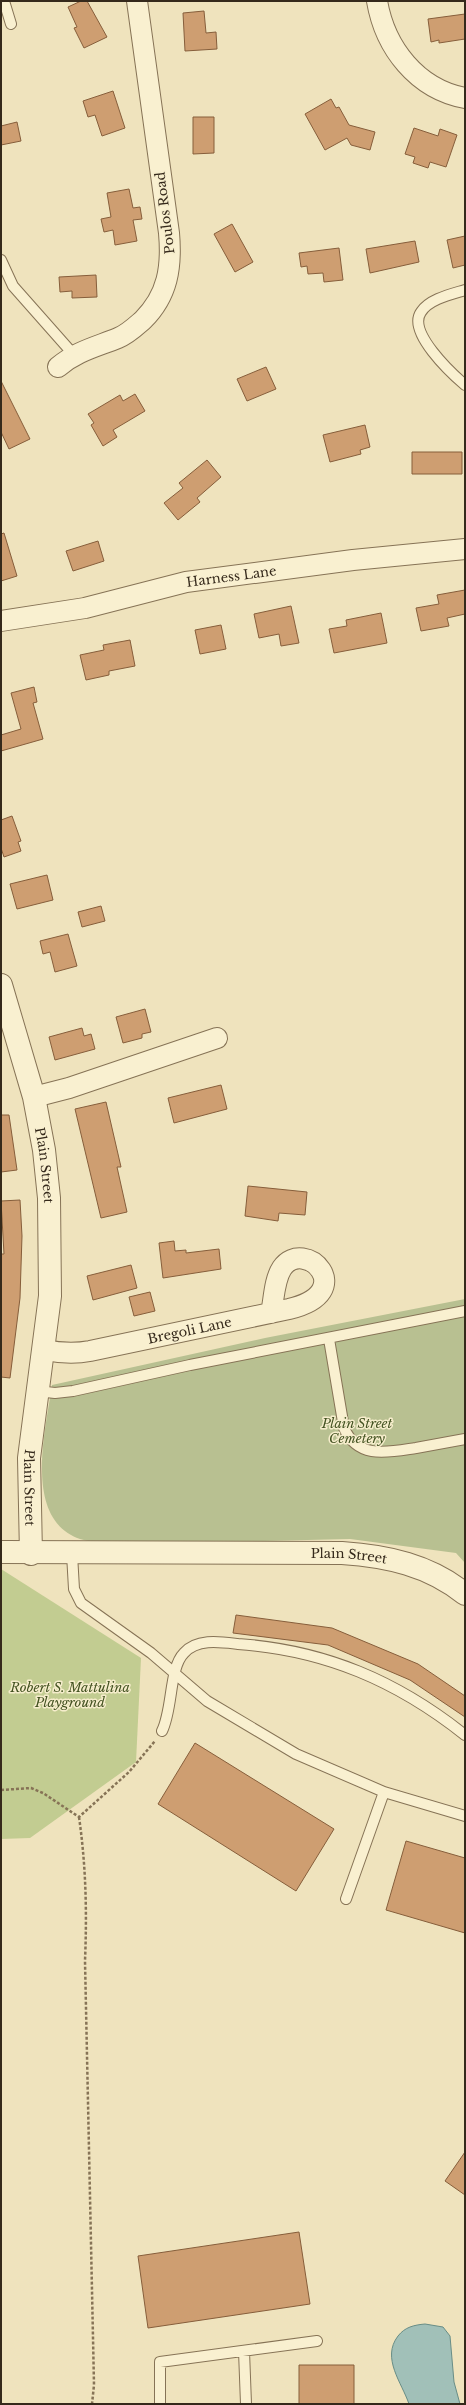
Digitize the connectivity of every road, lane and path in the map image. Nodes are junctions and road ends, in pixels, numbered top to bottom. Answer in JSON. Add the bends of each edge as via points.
{"nodes":[{"id":1,"x":4,"y":1,"type":"edge"},
{"id":2,"x":137,"y":1,"type":"edge"},
{"id":3,"x":377,"y":1,"type":"edge"},
{"id":4,"x":11,"y":24,"type":"dead end"},
{"id":5,"x":465,"y":98,"type":"edge"},
{"id":6,"x":1,"y":260,"type":"edge"},
{"id":7,"x":465,"y":290,"type":"edge"},
{"id":8,"x":74,"y":355,"type":"junction"},
{"id":9,"x":58,"y":367,"type":"dead end"},
{"id":10,"x":465,"y":385,"type":"edge"},
{"id":11,"x":465,"y":549,"type":"edge"},
{"id":12,"x":1,"y":621,"type":"edge"},
{"id":13,"x":1,"y":985,"type":"edge"},
{"id":14,"x":217,"y":1038,"type":"dead end"},
{"id":15,"x":34,"y":1097,"type":"junction"},
{"id":16,"x":465,"y":1311,"type":"edge"},
{"id":17,"x":271,"y":1313,"type":"junction"},
{"id":18,"x":329,"y":1339,"type":"junction"},
{"id":19,"x":44,"y":1350,"type":"junction"},
{"id":20,"x":38,"y":1391,"type":"junction"},
{"id":21,"x":465,"y":1439,"type":"edge"},
{"id":22,"x":1,"y":1552,"type":"edge"},
{"id":23,"x":31,"y":1554,"type":"junction"},
{"id":24,"x":72,"y":1554,"type":"junction"},
{"id":25,"x":464,"y":1591,"type":"edge"},
{"id":26,"x":175,"y":1675,"type":"junction"},
{"id":27,"x":162,"y":1731,"type":"joint"},
{"id":28,"x":465,"y":1735,"type":"edge"},
{"id":29,"x":1,"y":1790,"type":"edge"},
{"id":30,"x":384,"y":1792,"type":"junction"},
{"id":31,"x":465,"y":1816,"type":"edge"},
{"id":32,"x":79,"y":1817,"type":"junction"},
{"id":33,"x":346,"y":1898,"type":"dead end"},
{"id":34,"x":317,"y":2341,"type":"dead end"},
{"id":35,"x":244,"y":2351,"type":"junction"},
{"id":36,"x":92,"y":2404,"type":"edge"},
{"id":37,"x":160,"y":2404,"type":"edge"},
{"id":38,"x":246,"y":2404,"type":"edge"}],
"edges":[{"from":1,"to":4,"type":"lane"},
{"from":2,"to":8,"type":"street","name":"Poulos Road","via":[[169,233],[170,272],[158,300],[136,326],[120,337]]},
{"from":3,"to":5,"type":"street","via":[[386,34],[397,54],[413,72],[432,86]]},
{"from":6,"to":8,"type":"lane","via":[[13,286]]},
{"from":7,"to":10,"type":"lane","via":[[432,303],[420,312],[418,319],[423,338],[448,370]]},
{"from":8,"to":9,"type":"street","name":"Poulos Road"},
{"from":11,"to":12,"type":"street","name":"Harness Lane","via":[[353,560],[186,582],[79,610]]},
{"from":13,"to":15,"type":"street","name":"Plain Street"},
{"from":14,"to":15,"type":"street","via":[[69,1088]]},
{"from":15,"to":19,"type":"street","name":"Plain Street","via":[[44,1150],[49,1198],[50,1296]]},
{"from":16,"to":18,"type":"lane"},
{"from":17,"to":17,"type":"street","name":"Bregoli Lane","via":[[314,1301],[319,1296],[324,1285],[322,1273],[315,1263],[301,1258],[290,1261],[279,1273]]},
{"from":17,"to":19,"type":"street","name":"Bregoli Lane","via":[[81,1353]]},
{"from":18,"to":20,"type":"lane","via":[[73,1391]]},
{"from":18,"to":21,"type":"lane","via":[[344,1428],[357,1446],[370,1452],[382,1453]]},
{"from":19,"to":20,"type":"street","name":"Plain Street"},
{"from":20,"to":23,"type":"street","name":"Plain Street","via":[[29,1458]]},
{"from":22,"to":23,"type":"street"},
{"from":23,"to":24,"type":"street","name":"Plain Street"},
{"from":24,"to":25,"type":"street","name":"Plain Street","via":[[309,1553],[376,1556],[425,1570]]},
{"from":24,"to":26,"type":"lane","via":[[74,1589],[81,1603],[151,1653]]},
{"from":26,"to":27,"type":"lane","via":[[169,1714]]},
{"from":26,"to":28,"type":"lane","via":[[179,1659],[184,1653],[202,1643],[245,1644],[297,1652],[331,1660],[378,1680],[426,1706]]},
{"from":26,"to":30,"type":"lane","via":[[207,1701],[281,1746]]},
{"from":27,"to":32,"type":"path","via":[[129,1772]]},
{"from":29,"to":32,"type":"path","via":[[31,1788],[44,1793]]},
{"from":30,"to":31,"type":"lane"},
{"from":30,"to":33,"type":"lane"},
{"from":32,"to":36,"type":"path","via":[[87,1903],[85,1961],[94,2385]]},
{"from":34,"to":35,"type":"lane"},
{"from":35,"to":37,"type":"lane","via":[[160,2362]]},
{"from":35,"to":38,"type":"lane"}]}
